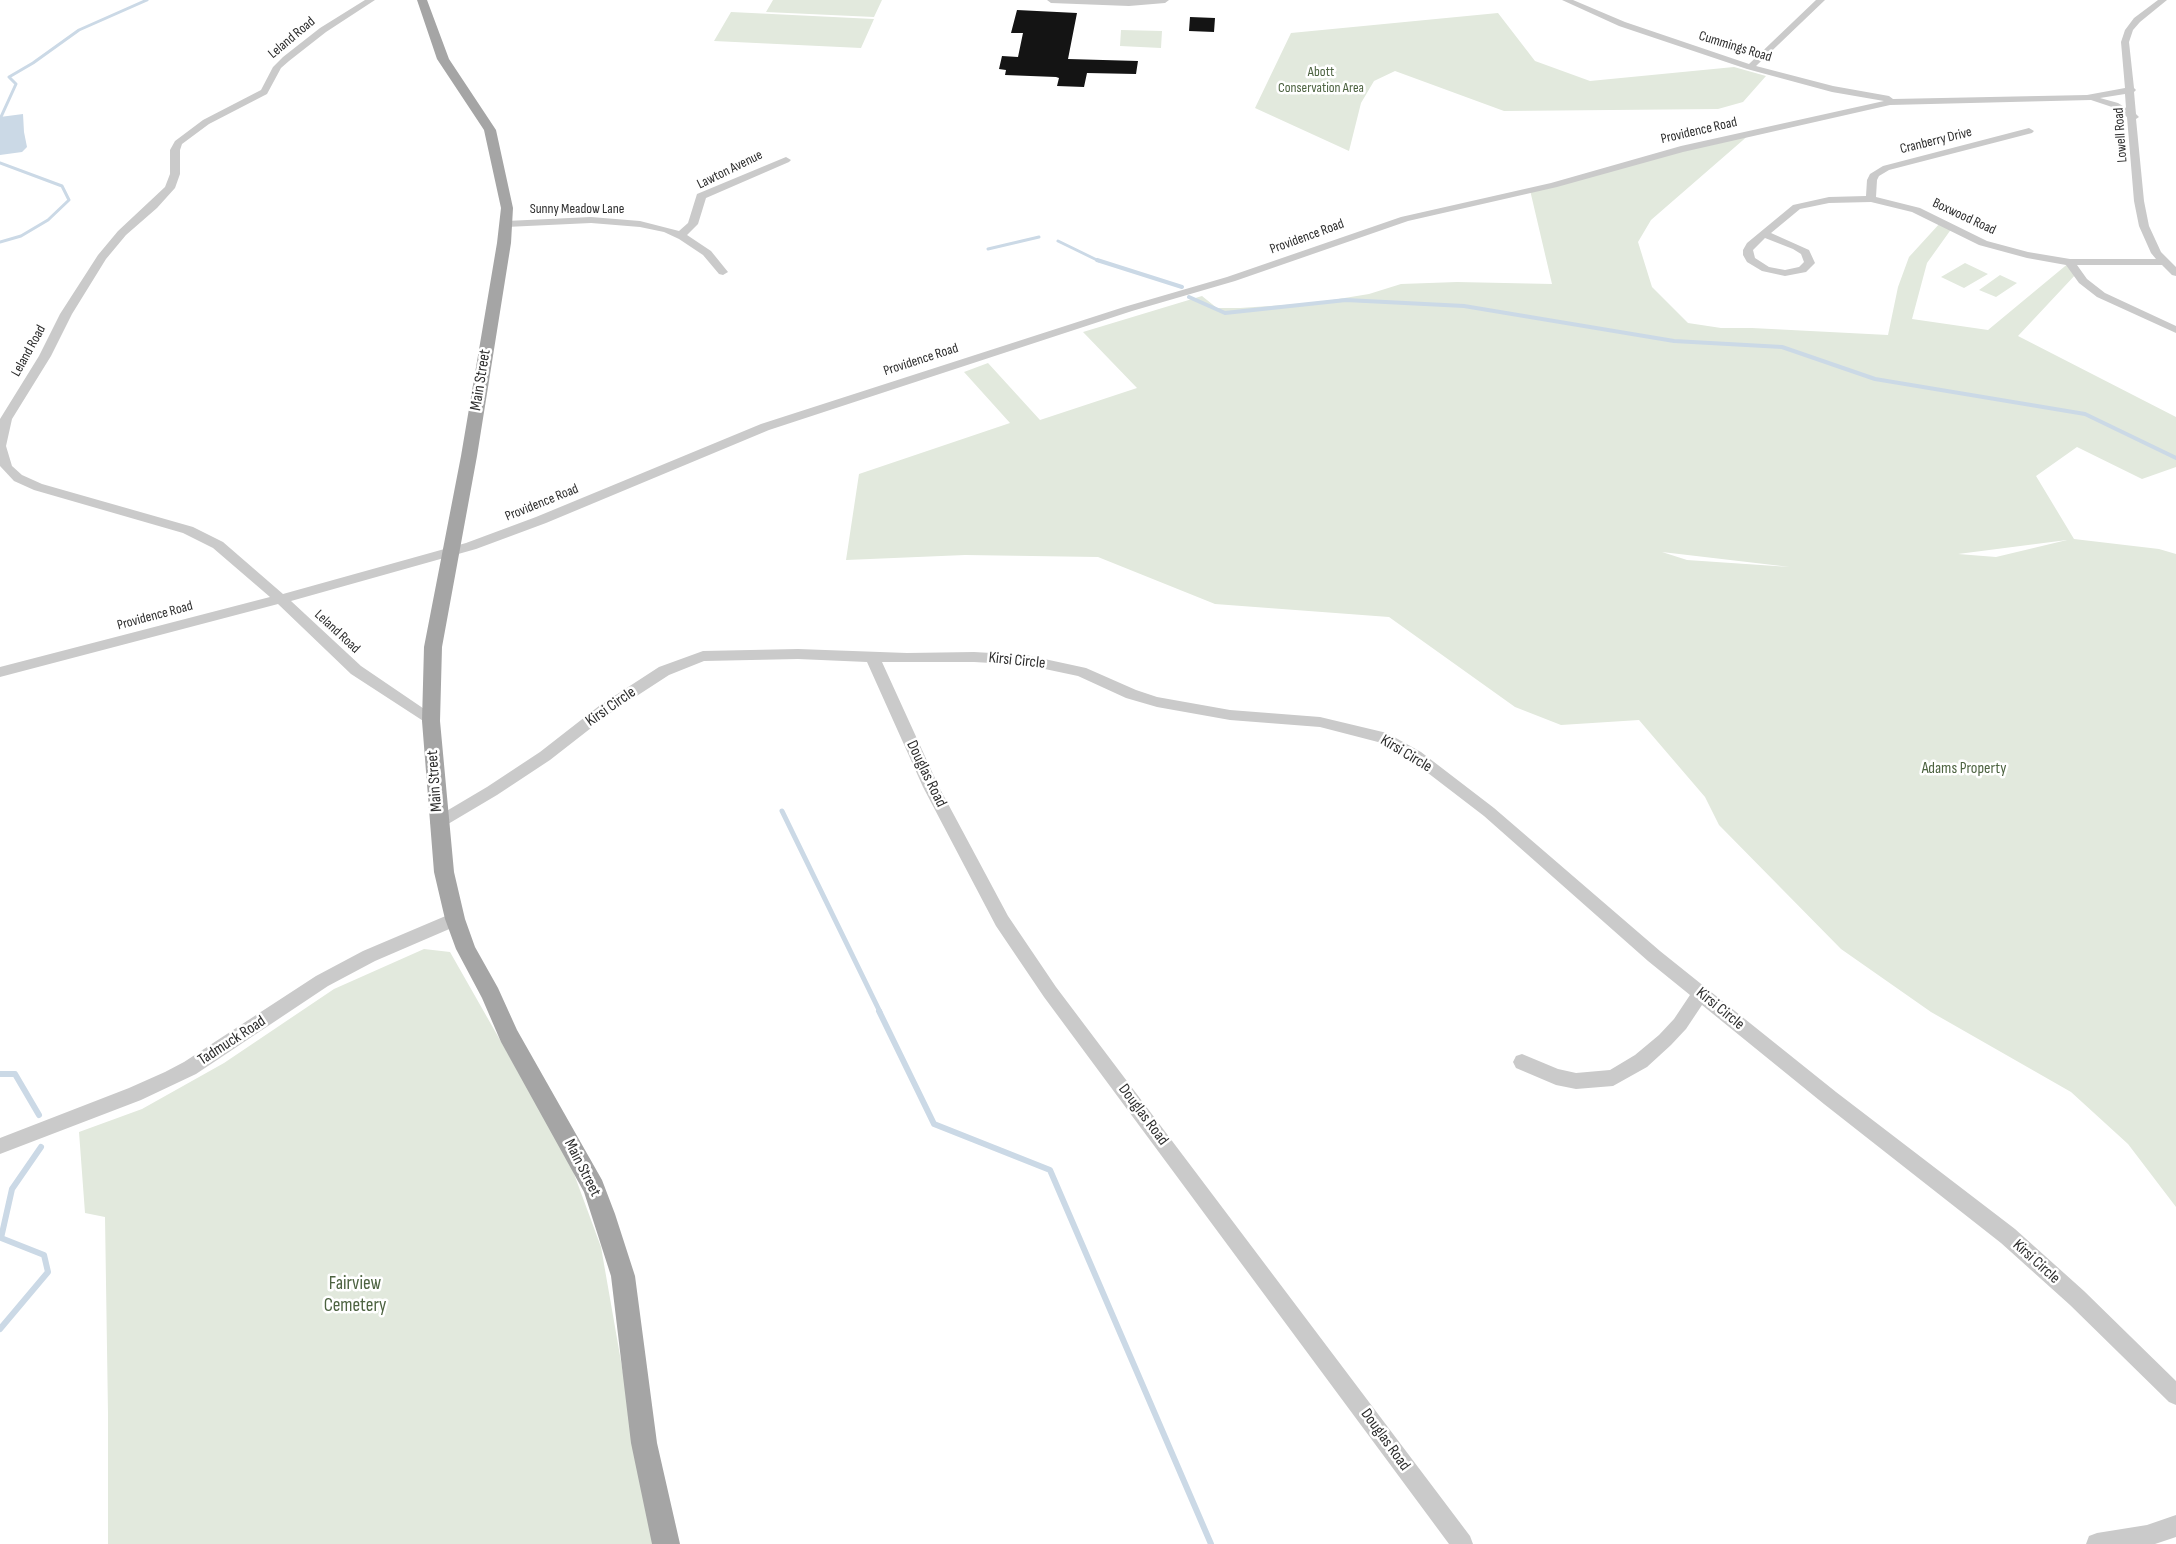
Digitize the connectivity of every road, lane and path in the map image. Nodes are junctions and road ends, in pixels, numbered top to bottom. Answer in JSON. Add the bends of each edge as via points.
{"nodes":[{"id":1,"x":371,"y":0,"type":"edge"},
{"id":2,"x":422,"y":0,"type":"edge"},
{"id":3,"x":1051,"y":0,"type":"edge"},
{"id":4,"x":1165,"y":0,"type":"edge"},
{"id":5,"x":1566,"y":0,"type":"edge"},
{"id":6,"x":1820,"y":0,"type":"edge"},
{"id":7,"x":2163,"y":0,"type":"edge"},
{"id":8,"x":1750,"y":67,"type":"junction"},
{"id":9,"x":2131,"y":90,"type":"junction"},
{"id":10,"x":1855,"y":93,"type":"junction"},
{"id":11,"x":2087,"y":98,"type":"junction"},
{"id":12,"x":1902,"y":100,"type":"junction"},
{"id":13,"x":1862,"y":109,"type":"junction"},
{"id":14,"x":2134,"y":116,"type":"junction"},
{"id":15,"x":2029,"y":131,"type":"dead end"},
{"id":16,"x":786,"y":160,"type":"dead end"},
{"id":17,"x":1871,"y":199,"type":"junction"},
{"id":18,"x":506,"y":224,"type":"junction"},
{"id":19,"x":1764,"y":234,"type":"junction"},
{"id":20,"x":680,"y":236,"type":"junction"},
{"id":21,"x":2070,"y":262,"type":"junction"},
{"id":22,"x":2163,"y":262,"type":"junction"},
{"id":23,"x":723,"y":272,"type":"dead end"},
{"id":24,"x":2176,"y":273,"type":"edge"},
{"id":25,"x":2176,"y":330,"type":"edge"},
{"id":26,"x":452,"y":551,"type":"junction"},
{"id":27,"x":281,"y":599,"type":"junction"},
{"id":28,"x":872,"y":656,"type":"junction"},
{"id":29,"x":0,"y":672,"type":"edge"},
{"id":30,"x":432,"y":721,"type":"junction"},
{"id":31,"x":438,"y":823,"type":"junction"},
{"id":32,"x":455,"y":919,"type":"junction"},
{"id":33,"x":1700,"y":993,"type":"junction"},
{"id":34,"x":1522,"y":1062,"type":"dead end"},
{"id":35,"x":0,"y":1146,"type":"edge"},
{"id":36,"x":2176,"y":1395,"type":"edge"},
{"id":37,"x":2176,"y":1526,"type":"edge"},
{"id":38,"x":666,"y":1544,"type":"edge"},
{"id":39,"x":1462,"y":1544,"type":"edge"},
{"id":40,"x":2097,"y":1544,"type":"edge"}],
"edges":[{"from":1,"to":27,"type":"street","name":"Leland Road","via":[[323,30],[286,59],[277,67],[264,92],[206,122],[178,143],[170,188],[122,233],[102,257],[66,314],[2,430],[2,457],[7,468],[18,478],[188,530],[218,545]]},
{"from":2,"to":18,"type":"main road","name":"Main Street","via":[[443,59],[490,130],[505,193]]},
{"from":3,"to":4,"type":"street","via":[[1129,3]]},
{"from":5,"to":8,"type":"street","name":"Cummings Road","via":[[1622,24]]},
{"from":6,"to":8,"type":"street"},
{"from":7,"to":9,"type":"street","name":"Lowell Road","via":[[2129,30],[2126,42]]},
{"from":8,"to":10,"type":"street","name":"Cummings Road"},
{"from":9,"to":11,"type":"street","name":"Providence Road"},
{"from":9,"to":14,"type":"street","name":"Lowell Road"},
{"from":10,"to":12,"type":"street","name":"Cummings Road"},
{"from":10,"to":13,"type":"street","via":[[1863,103]]},
{"from":11,"to":12,"type":"street","name":"Providence Road"},
{"from":11,"to":14,"type":"street","name":"Providence Road","via":[[2115,105]]},
{"from":12,"to":13,"type":"street","name":"Providence Road"},
{"from":13,"to":26,"type":"street","name":"Providence Road","via":[[1681,150],[1381,226],[1231,279],[1128,309],[764,427],[541,520]]},
{"from":14,"to":22,"type":"street","name":"Lowell Road","via":[[2141,215],[2151,245]]},
{"from":15,"to":17,"type":"street","name":"Cranberry Drive","via":[[1886,168],[1875,174],[1872,180]]},
{"from":16,"to":20,"type":"street","name":"Lawton Avenue","via":[[702,196],[693,224]]},
{"from":17,"to":19,"type":"street","name":"Boxwood Road","via":[[1806,204],[1790,211]]},
{"from":17,"to":21,"type":"street","name":"Boxwood Road","via":[[1901,204],[1994,247]]},
{"from":18,"to":20,"type":"street","name":"Sunny Meadow Lane","via":[[616,221],[666,230]]},
{"from":18,"to":26,"type":"main road","name":"Main Street"},
{"from":19,"to":19,"type":"street","name":"Boxwood Road","via":[[1805,252],[1810,263],[1808,267],[1785,273],[1766,269],[1751,260],[1748,250]]},
{"from":20,"to":23,"type":"street","name":"Sunny Meadow Lane","via":[[707,253]]},
{"from":21,"to":22,"type":"street","name":"Boxwood Road"},
{"from":21,"to":25,"type":"street","via":[[2083,281],[2101,295]]},
{"from":22,"to":24,"type":"street","name":"Lowell Road"},
{"from":26,"to":27,"type":"street","name":"Providence Road"},
{"from":26,"to":30,"type":"main road","name":"Main Street","via":[[433,647]]},
{"from":27,"to":29,"type":"street","name":"Providence Road"},
{"from":27,"to":30,"type":"street","name":"Leland Road","via":[[356,670]]},
{"from":28,"to":31,"type":"street","name":"Kirsi Circle","via":[[721,654],[695,658],[664,671],[492,792]]},
{"from":28,"to":33,"type":"street","name":"Kirsi Circle","via":[[1026,660],[1081,672],[1157,702],[1230,715],[1320,722],[1382,737],[1416,756],[1489,812]]},
{"from":28,"to":39,"type":"street","name":"Douglas Road","via":[[931,787],[1002,921],[1050,992]]},
{"from":30,"to":31,"type":"main road","name":"Main Street"},
{"from":31,"to":32,"type":"main road","name":"Main Street","via":[[444,872]]},
{"from":32,"to":35,"type":"street","name":"Tadmuck Road","via":[[369,956],[322,981],[171,1078]]},
{"from":32,"to":38,"type":"main road","name":"Main Street","via":[[508,1035],[582,1164],[603,1214],[623,1276],[644,1442]]},
{"from":33,"to":34,"type":"street","via":[[1665,1040],[1642,1061],[1613,1078],[1576,1081],[1556,1077]]},
{"from":33,"to":36,"type":"street","name":"Kirsi Circle","via":[[2008,1236]]},
{"from":37,"to":40,"type":"street","via":[[2146,1536]]}]}
